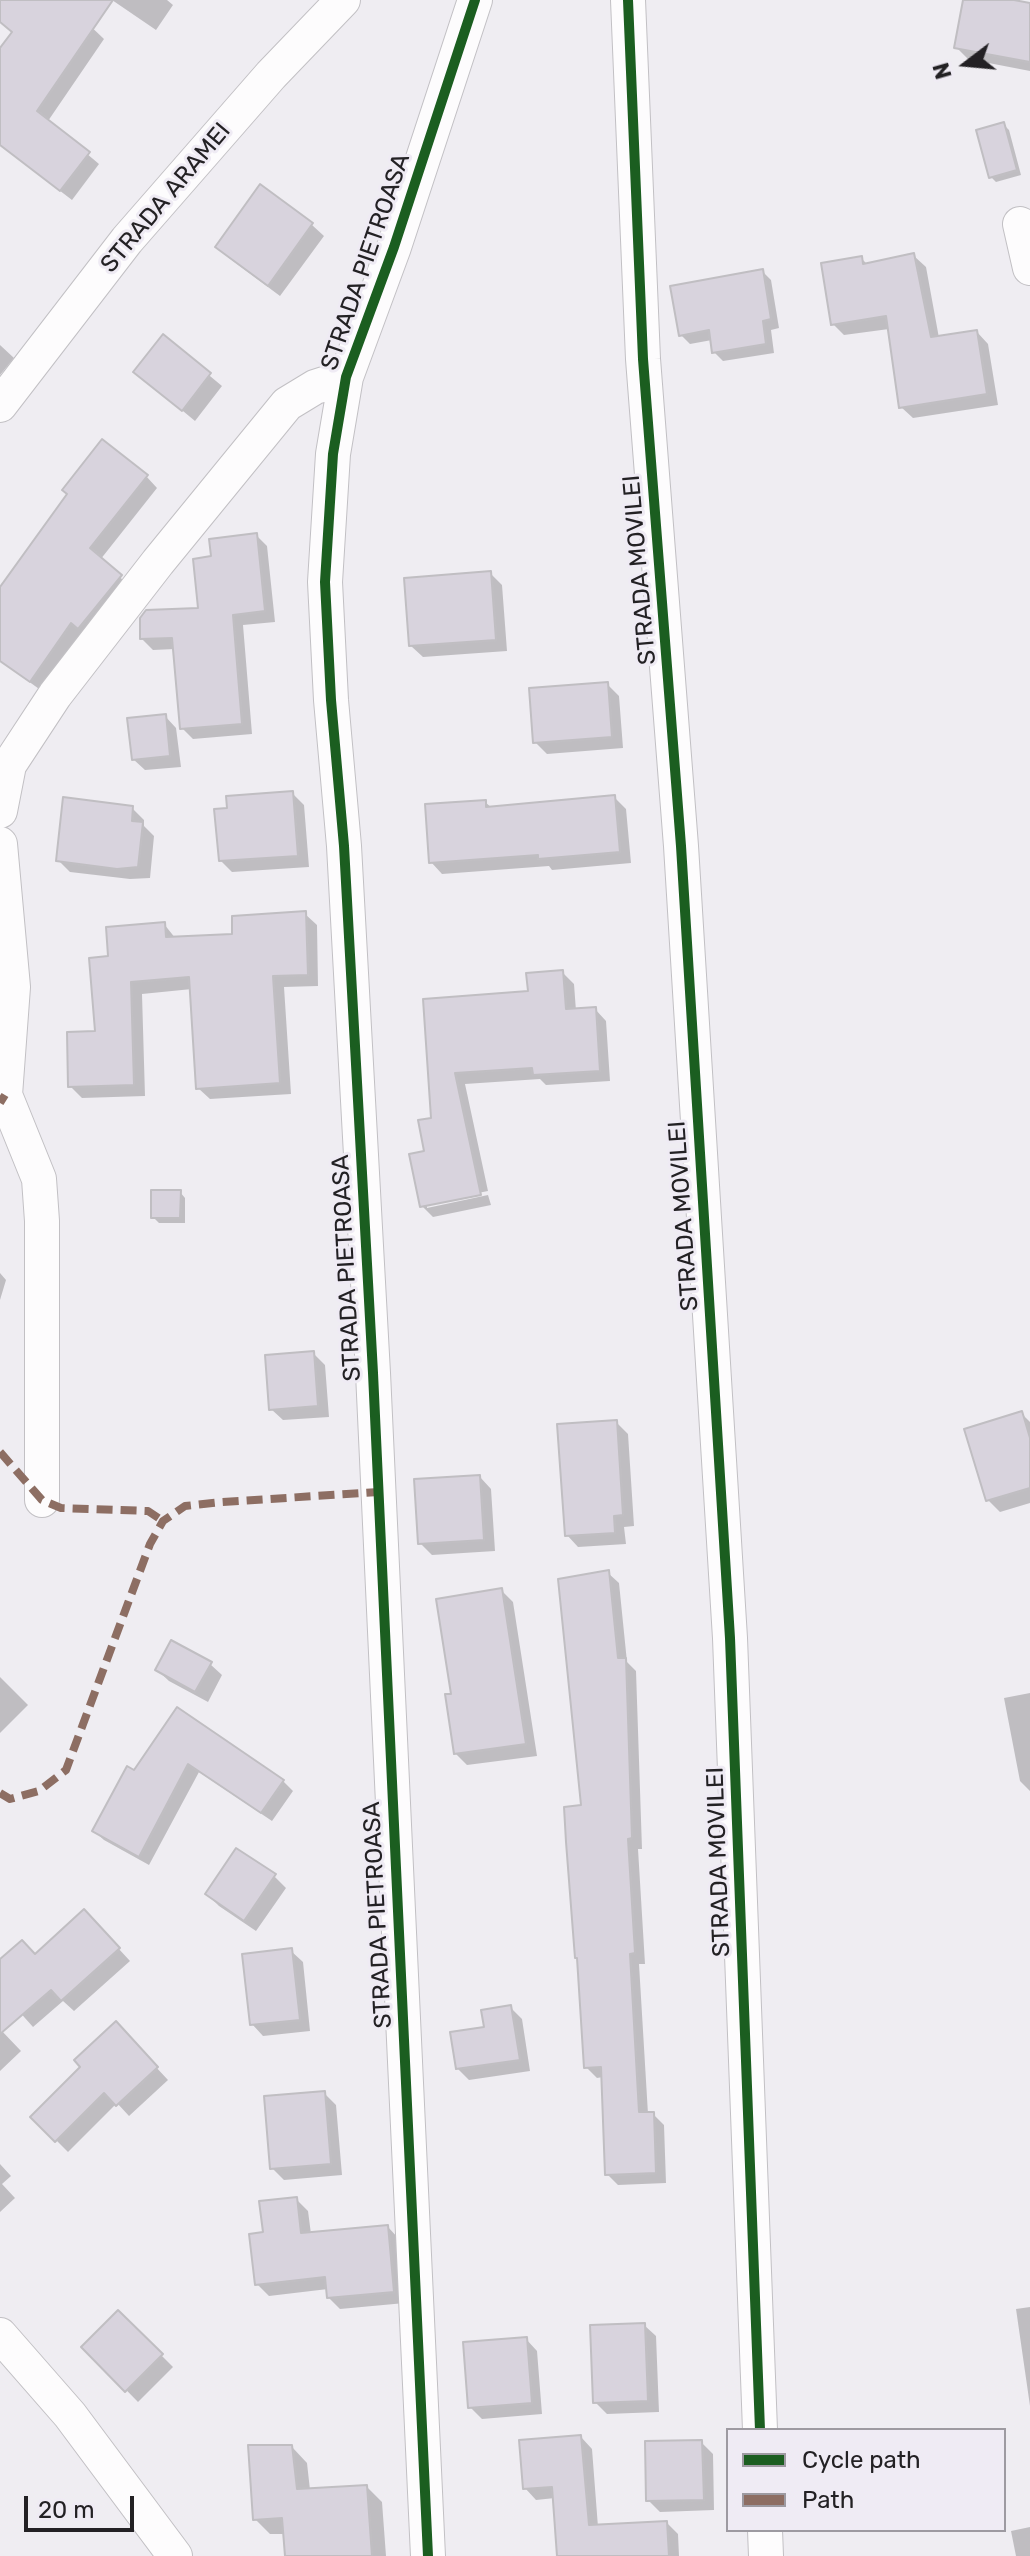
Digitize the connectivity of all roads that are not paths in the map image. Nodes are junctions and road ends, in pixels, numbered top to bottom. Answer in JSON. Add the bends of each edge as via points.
{"nodes":[{"id":1,"x":343,"y":0,"type":"edge"},
{"id":2,"x":475,"y":0,"type":"edge"},
{"id":3,"x":628,"y":0,"type":"edge"},
{"id":4,"x":1020,"y":224,"type":"dead end"},
{"id":5,"x":1030,"y":268,"type":"edge"},
{"id":6,"x":346,"y":377,"type":"junction"},
{"id":7,"x":0,"y":405,"type":"edge"},
{"id":8,"x":0,"y":811,"type":"edge"},
{"id":9,"x":0,"y":844,"type":"edge"},
{"id":10,"x":42,"y":1500,"type":"dead end"},
{"id":11,"x":0,"y":2335,"type":"edge"},
{"id":12,"x":760,"y":2428,"type":"edge"},
{"id":13,"x":765,"y":2532,"type":"edge"},
{"id":14,"x":175,"y":2556,"type":"edge"},
{"id":15,"x":428,"y":2556,"type":"edge"},
{"id":16,"x":766,"y":2556,"type":"edge"}],
"edges":[{"from":1,"to":7,"type":"street","name":"STRADA ARAMEI","via":[[127,240]]},
{"from":2,"to":6,"type":"street","name":"STRADA PIETROASA"},
{"from":3,"to":12,"type":"street","name":"STRADA MOVILEI","via":[[643,359],[681,846],[730,1638]]},
{"from":4,"to":5,"type":"street"},
{"from":6,"to":8,"type":"street","name":"STRADA PIETROASA","via":[[287,404],[158,562],[55,695],[9,765]]},
{"from":6,"to":15,"type":"street","name":"STRADA PIETROASA","via":[[333,454],[325,582],[373,1357]]},
{"from":9,"to":10,"type":"street","via":[[13,987],[5,1095],[39,1179],[42,1221]]},
{"from":11,"to":14,"type":"street","via":[[70,2415]]},
{"from":13,"to":16,"type":"street"}]}
